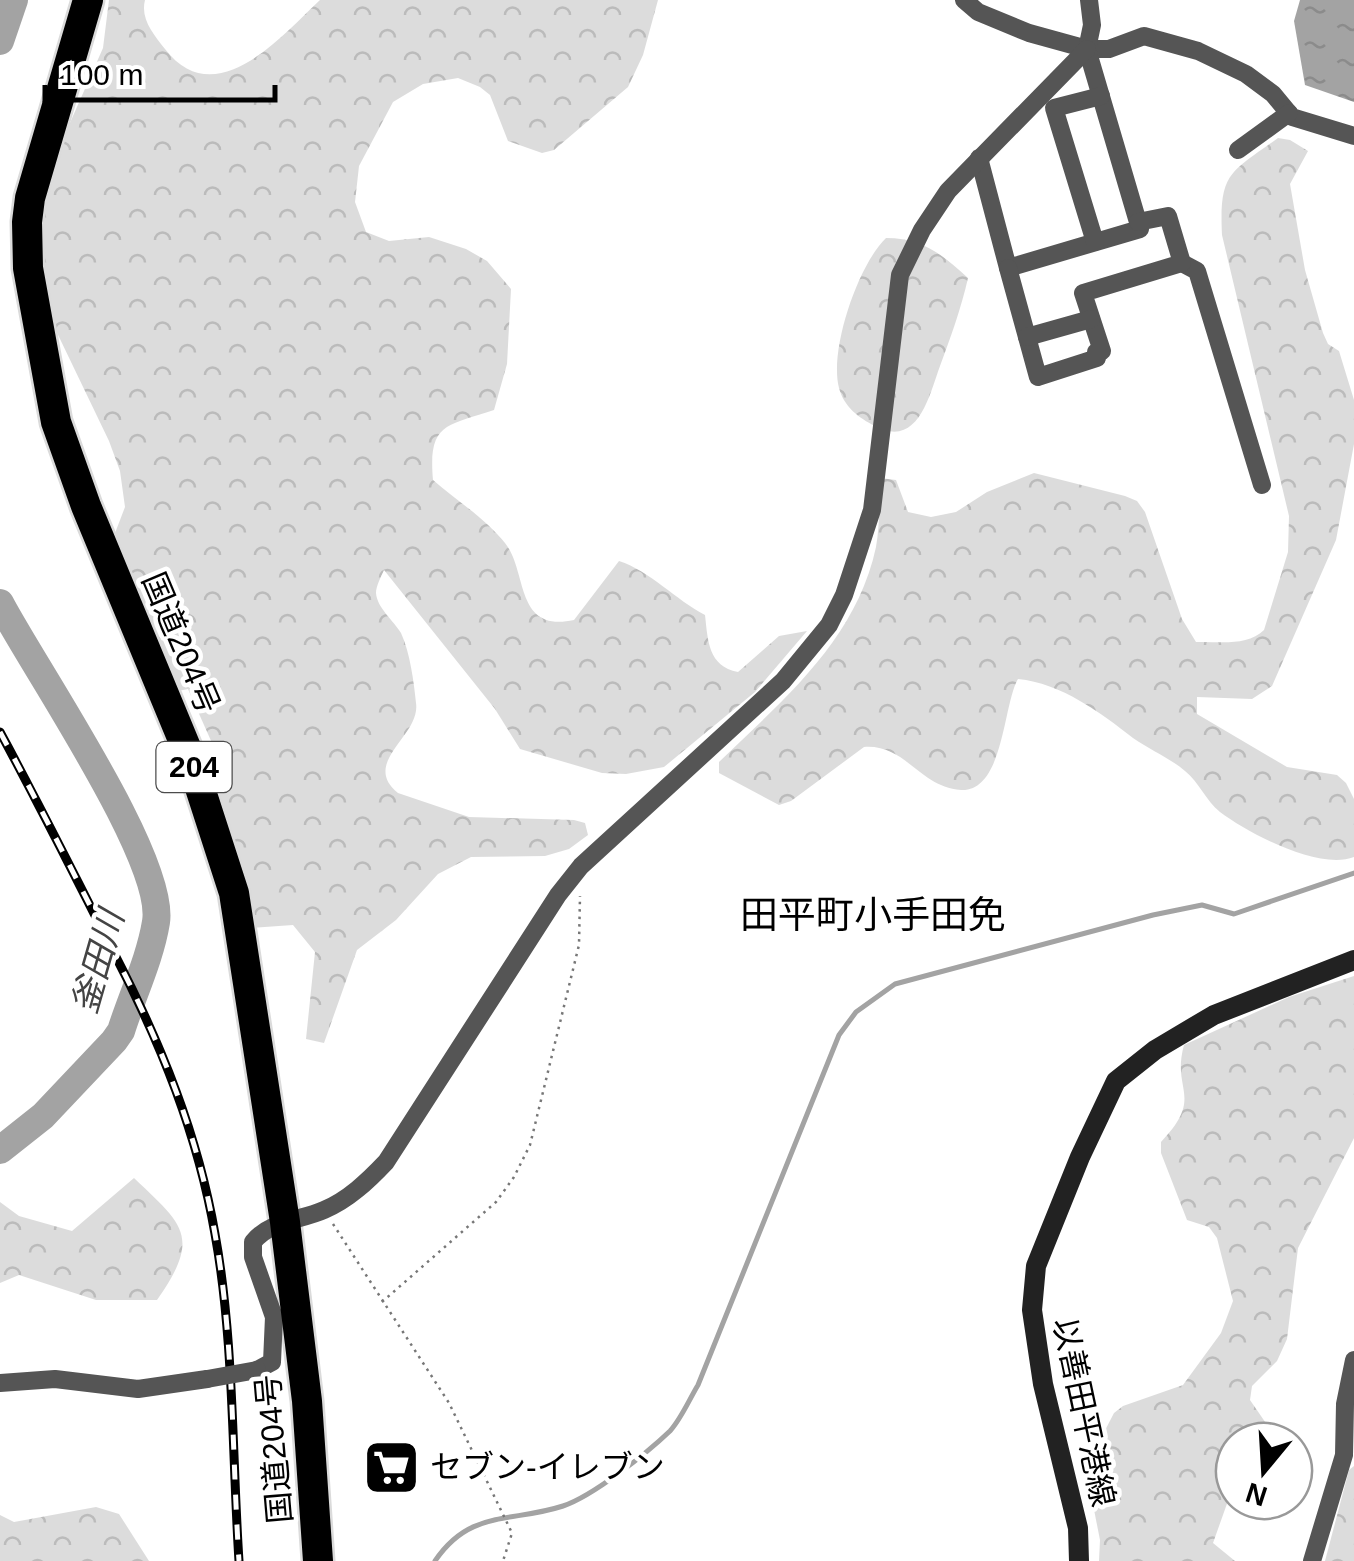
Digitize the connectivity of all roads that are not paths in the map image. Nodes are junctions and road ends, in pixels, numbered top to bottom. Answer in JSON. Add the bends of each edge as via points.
{"nodes":[{"id":1,"x":88,"y":0,"type":"edge"},
{"id":2,"x":964,"y":0,"type":"edge"},
{"id":3,"x":1089,"y":0,"type":"edge"},
{"id":4,"x":1087,"y":48,"type":"junction"},
{"id":5,"x":1101,"y":96,"type":"junction"},
{"id":6,"x":1288,"y":113,"type":"junction"},
{"id":7,"x":1354,"y":136,"type":"edge"},
{"id":8,"x":1238,"y":150,"type":"dead end"},
{"id":9,"x":980,"y":158,"type":"junction"},
{"id":10,"x":1138,"y":222,"type":"junction"},
{"id":11,"x":1095,"y":242,"type":"junction"},
{"id":12,"x":1182,"y":263,"type":"junction"},
{"id":13,"x":1008,"y":268,"type":"junction"},
{"id":14,"x":1091,"y":319,"type":"junction"},
{"id":15,"x":1027,"y":337,"type":"junction"},
{"id":16,"x":1262,"y":485,"type":"dead end"},
{"id":17,"x":1354,"y":960,"type":"edge"},
{"id":18,"x":286,"y":1222,"type":"junction"},
{"id":19,"x":1354,"y":1360,"type":"edge"},
{"id":20,"x":0,"y":1383,"type":"edge"},
{"id":21,"x":318,"y":1561,"type":"edge"},
{"id":22,"x":1079,"y":1561,"type":"edge"},
{"id":23,"x":1312,"y":1561,"type":"edge"}],
"edges":[{"from":1,"to":18,"type":"highway","name":"国道204号","number":"204","via":[[30,198],[28,268],[56,422],[190,757],[234,894]]},
{"from":2,"to":4,"type":"street","via":[[1029,33]]},
{"from":3,"to":4,"type":"street"},
{"from":4,"to":5,"type":"street"},
{"from":4,"to":6,"type":"street","via":[[1109,49],[1144,36],[1198,51],[1246,74]]},
{"from":4,"to":9,"type":"street"},
{"from":5,"to":10,"type":"street"},
{"from":5,"to":11,"type":"street","via":[[1054,108]]},
{"from":6,"to":7,"type":"street"},
{"from":6,"to":8,"type":"street"},
{"from":9,"to":13,"type":"street"},
{"from":9,"to":18,"type":"street","via":[[948,190],[900,275],[872,510],[828,625],[783,681],[581,866],[386,1162],[356,1191]]},
{"from":10,"to":11,"type":"street","via":[[1140,229]]},
{"from":10,"to":12,"type":"street","via":[[1168,216]]},
{"from":11,"to":13,"type":"street"},
{"from":12,"to":14,"type":"street","via":[[1083,294]]},
{"from":12,"to":16,"type":"street","via":[[1196,271]]},
{"from":13,"to":15,"type":"street"},
{"from":14,"to":15,"type":"street"},
{"from":14,"to":15,"type":"street","via":[[1102,350],[1097,358],[1038,377]]},
{"from":17,"to":22,"type":"main road","name":"以善田平港線","via":[[1214,1015],[1155,1050],[1116,1081],[1080,1157],[1036,1266],[1032,1310],[1078,1528]]},
{"from":18,"to":20,"type":"street","bridge":true,"via":[[264,1231],[252,1249],[274,1317],[272,1362],[138,1389],[55,1379]]},
{"from":18,"to":21,"type":"highway","name":"国道204号","number":"204"},
{"from":19,"to":23,"type":"street","via":[[1344,1454]]}]}
